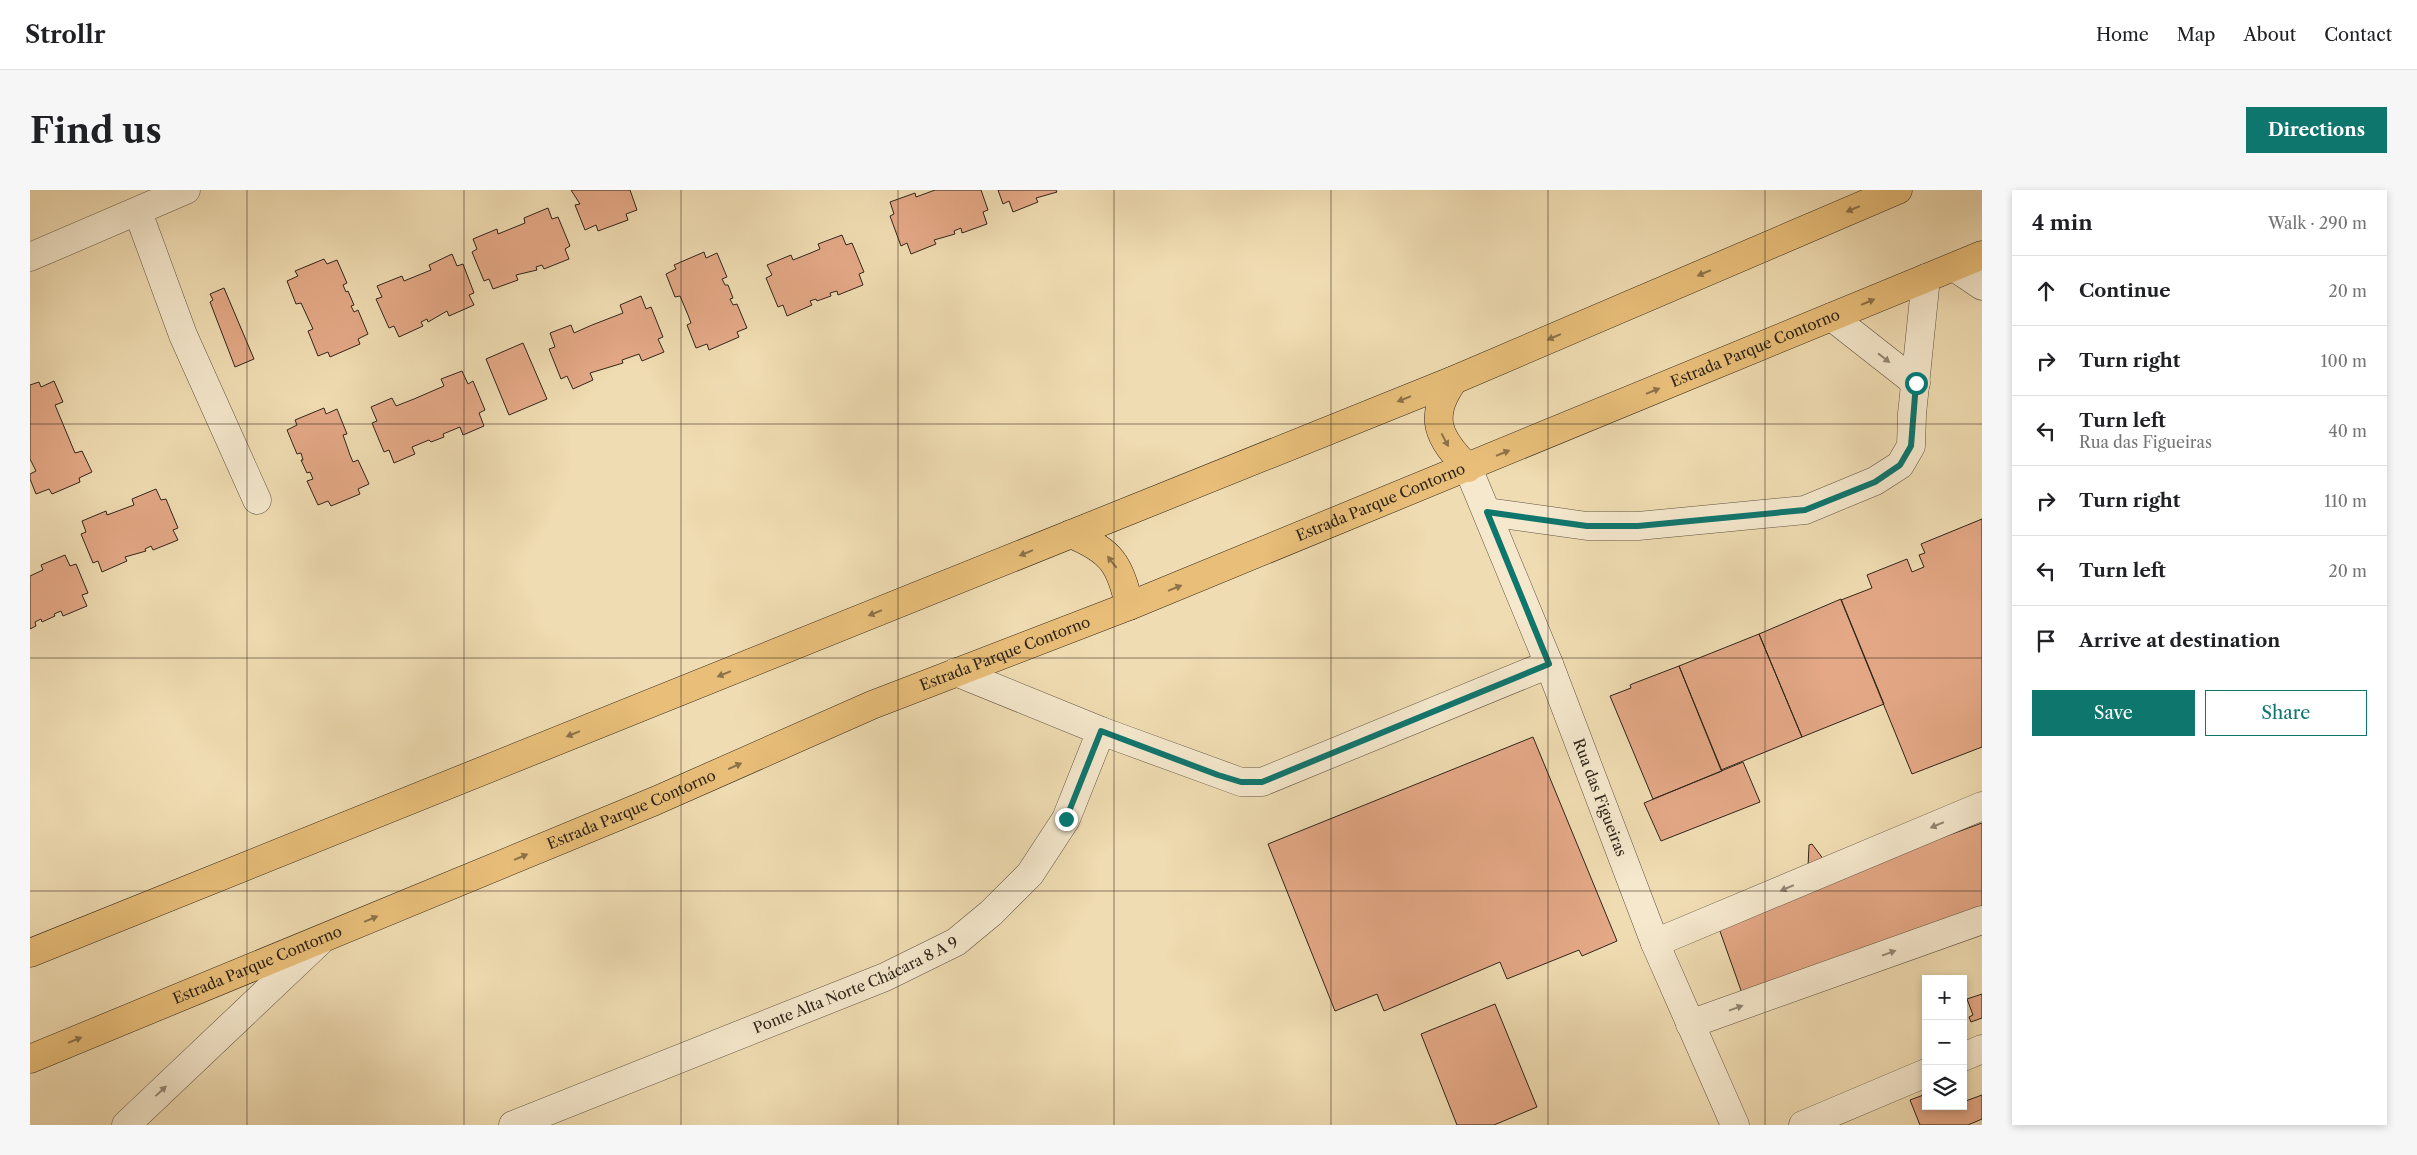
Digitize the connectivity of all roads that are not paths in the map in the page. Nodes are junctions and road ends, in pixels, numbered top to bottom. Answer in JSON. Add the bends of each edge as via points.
{"nodes":[{"id":1,"x":186,"y":190,"type":"edge"},
{"id":2,"x":1898,"y":190,"type":"edge"},
{"id":3,"x":138,"y":212,"type":"junction"},
{"id":4,"x":1982,"y":255,"type":"edge"},
{"id":5,"x":30,"y":257,"type":"edge"},
{"id":6,"x":1954,"y":267,"type":"junction"},
{"id":7,"x":1926,"y":278,"type":"junction"},
{"id":8,"x":1982,"y":286,"type":"edge"},
{"id":9,"x":1832,"y":317,"type":"junction"},
{"id":10,"x":1454,"y":380,"type":"junction"},
{"id":11,"x":1916,"y":383,"type":"junction"},
{"id":12,"x":1468,"y":468,"type":"junction"},
{"id":13,"x":256,"y":500,"type":"dead end"},
{"id":14,"x":1487,"y":512,"type":"junction"},
{"id":15,"x":1071,"y":534,"type":"junction"},
{"id":16,"x":1130,"y":606,"type":"junction"},
{"id":17,"x":1549,"y":664,"type":"junction"},
{"id":18,"x":956,"y":672,"type":"junction"},
{"id":19,"x":1101,"y":731,"type":"junction"},
{"id":20,"x":1982,"y":806,"type":"edge"},
{"id":21,"x":1982,"y":920,"type":"edge"},
{"id":22,"x":320,"y":941,"type":"junction"},
{"id":23,"x":1655,"y":943,"type":"junction"},
{"id":24,"x":30,"y":953,"type":"edge"},
{"id":25,"x":1690,"y":1024,"type":"junction"},
{"id":26,"x":1982,"y":1049,"type":"edge"},
{"id":27,"x":1967,"y":1055,"type":"edge"},
{"id":28,"x":30,"y":1059,"type":"edge"},
{"id":29,"x":1922,"y":1075,"type":"edge"},
{"id":30,"x":126,"y":1125,"type":"edge"},
{"id":31,"x":513,"y":1125,"type":"edge"},
{"id":32,"x":1735,"y":1125,"type":"edge"},
{"id":33,"x":1803,"y":1125,"type":"edge"}],
"edges":[{"from":1,"to":3,"type":"street"},
{"from":2,"to":10,"type":"highway","one_way":true},
{"from":3,"to":5,"type":"street"},
{"from":3,"to":13,"type":"street","via":[[183,335]]},
{"from":4,"to":6,"type":"highway","name":"Estrada Parque Contorno"},
{"from":6,"to":7,"type":"highway","name":"Estrada Parque Contorno"},
{"from":6,"to":8,"type":"street"},
{"from":9,"to":7,"type":"highway","name":"Estrada Parque Contorno","one_way":true},
{"from":7,"to":11,"type":"street"},
{"from":9,"to":11,"type":"street","one_way":true},
{"from":12,"to":9,"type":"highway","name":"Estrada Parque Contorno","one_way":true},
{"from":10,"to":12,"type":"highway","one_way":true,"via":[[1444,393],[1438,410],[1438,427],[1445,443]]},
{"from":10,"to":15,"type":"highway","one_way":true},
{"from":11,"to":14,"type":"street","via":[[1911,446],[1900,465],[1875,482],[1805,510],[1638,526],[1587,526]]},
{"from":12,"to":14,"type":"street","name":"Rua das Figueiras"},
{"from":16,"to":12,"type":"highway","name":"Estrada Parque Contorno","one_way":true},
{"from":14,"to":17,"type":"street","name":"Rua das Figueiras"},
{"from":16,"to":15,"type":"highway","one_way":true,"via":[[1125,581],[1113,560],[1094,544]]},
{"from":15,"to":24,"type":"highway","one_way":true},
{"from":16,"to":18,"type":"highway","name":"Estrada Parque Contorno"},
{"from":17,"to":19,"type":"street","via":[[1262,782],[1241,782],[1218,775]]},
{"from":17,"to":23,"type":"street","name":"Rua das Figueiras"},
{"from":18,"to":19,"type":"street"},
{"from":22,"to":18,"type":"highway","name":"Estrada Parque Contorno","one_way":true},
{"from":19,"to":31,"type":"street","name":"Ponte Alta Norte Chácara 8 A 9","via":[[1066,819],[1030,874],[956,942],[885,977]]},
{"from":20,"to":23,"type":"street","one_way":true},
{"from":25,"to":21,"type":"street","one_way":true},
{"from":28,"to":22,"type":"highway","name":"Estrada Parque Contorno","one_way":true},
{"from":30,"to":22,"type":"street","one_way":true},
{"from":23,"to":25,"type":"street","name":"Rua das Figueiras"},
{"from":25,"to":32,"type":"street","name":"Rua das Figueiras"},
{"from":26,"to":27,"type":"street"},
{"from":29,"to":33,"type":"street"}]}
